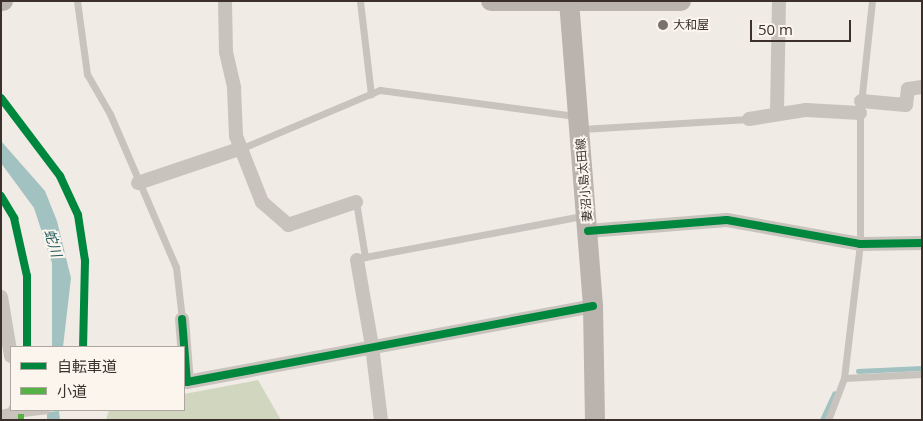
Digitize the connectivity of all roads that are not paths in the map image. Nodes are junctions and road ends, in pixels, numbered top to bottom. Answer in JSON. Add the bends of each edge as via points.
{"nodes":[{"id":1,"x":77,"y":1,"type":"edge"},
{"id":2,"x":226,"y":1,"type":"edge"},
{"id":3,"x":360,"y":1,"type":"edge"},
{"id":4,"x":491,"y":1,"type":"edge"},
{"id":5,"x":681,"y":1,"type":"edge"},
{"id":6,"x":779,"y":1,"type":"edge"},
{"id":7,"x":872,"y":1,"type":"edge"},
{"id":8,"x":569,"y":2,"type":"edge"},
{"id":9,"x":922,"y":86,"type":"edge"},
{"id":10,"x":371,"y":94,"type":"junction"},
{"id":11,"x":860,"y":107,"type":"junction"},
{"id":12,"x":777,"y":113,"type":"junction"},
{"id":13,"x":749,"y":119,"type":"joint"},
{"id":14,"x":580,"y":123,"type":"junction"},
{"id":15,"x":239,"y":149,"type":"junction"},
{"id":16,"x":138,"y":183,"type":"junction"},
{"id":17,"x":356,"y":202,"type":"joint"},
{"id":18,"x":588,"y":223,"type":"junction"},
{"id":19,"x":922,"y":243,"type":"edge"},
{"id":20,"x":860,"y":244,"type":"junction"},
{"id":21,"x":361,"y":258,"type":"junction"},
{"id":22,"x":1,"y":297,"type":"edge"},
{"id":23,"x":593,"y":306,"type":"junction"},
{"id":24,"x":182,"y":319,"type":"joint"},
{"id":25,"x":184,"y":346,"type":"edge"},
{"id":26,"x":372,"y":346,"type":"junction"},
{"id":27,"x":10,"y":350,"type":"edge"},
{"id":28,"x":185,"y":366,"type":"edge"},
{"id":29,"x":922,"y":374,"type":"edge"},
{"id":30,"x":844,"y":378,"type":"junction"},
{"id":31,"x":186,"y":382,"type":"edge"},
{"id":32,"x":36,"y":411,"type":"edge"},
{"id":33,"x":15,"y":413,"type":"edge"},
{"id":34,"x":381,"y":420,"type":"edge"},
{"id":35,"x":595,"y":420,"type":"edge"},
{"id":36,"x":828,"y":420,"type":"edge"}],
"edges":[{"from":1,"to":16,"type":"lane","via":[[87,74],[110,114]]},
{"from":2,"to":15,"type":"street","via":[[226,52],[234,88]]},
{"from":3,"to":10,"type":"lane"},
{"from":4,"to":8,"type":"main road"},
{"from":5,"to":8,"type":"main road"},
{"from":6,"to":12,"type":"street"},
{"from":7,"to":11,"type":"lane"},
{"from":8,"to":14,"type":"main road","name":"妻沼小島太田線"},
{"from":9,"to":11,"type":"street","via":[[908,89],[906,105]]},
{"from":10,"to":14,"type":"lane","via":[[380,90]]},
{"from":10,"to":15,"type":"lane"},
{"from":11,"to":12,"type":"street"},
{"from":11,"to":20,"type":"lane"},
{"from":12,"to":13,"type":"street"},
{"from":13,"to":14,"type":"lane","via":[[612,130]]},
{"from":14,"to":18,"type":"main road","name":"妻沼小島太田線"},
{"from":15,"to":16,"type":"street"},
{"from":15,"to":17,"type":"street","via":[[262,202],[288,225]]},
{"from":16,"to":24,"type":"lane","via":[[176,266]]},
{"from":17,"to":21,"type":"lane"},
{"from":18,"to":20,"type":"street","via":[[727,220]]},
{"from":18,"to":21,"type":"lane"},
{"from":18,"to":23,"type":"main road","name":"妻沼小島太田線"},
{"from":19,"to":20,"type":"street"},
{"from":20,"to":30,"type":"lane"},
{"from":21,"to":26,"type":"street"},
{"from":22,"to":27,"type":"street"},
{"from":23,"to":26,"type":"street"},
{"from":23,"to":35,"type":"main road","name":"妻沼小島太田線"},
{"from":24,"to":25,"type":"street"},
{"from":26,"to":31,"type":"street"},
{"from":26,"to":34,"type":"street"},
{"from":28,"to":31,"type":"street"},
{"from":29,"to":30,"type":"lane"},
{"from":30,"to":36,"type":"lane"},
{"from":32,"to":33,"type":"lane"}]}
